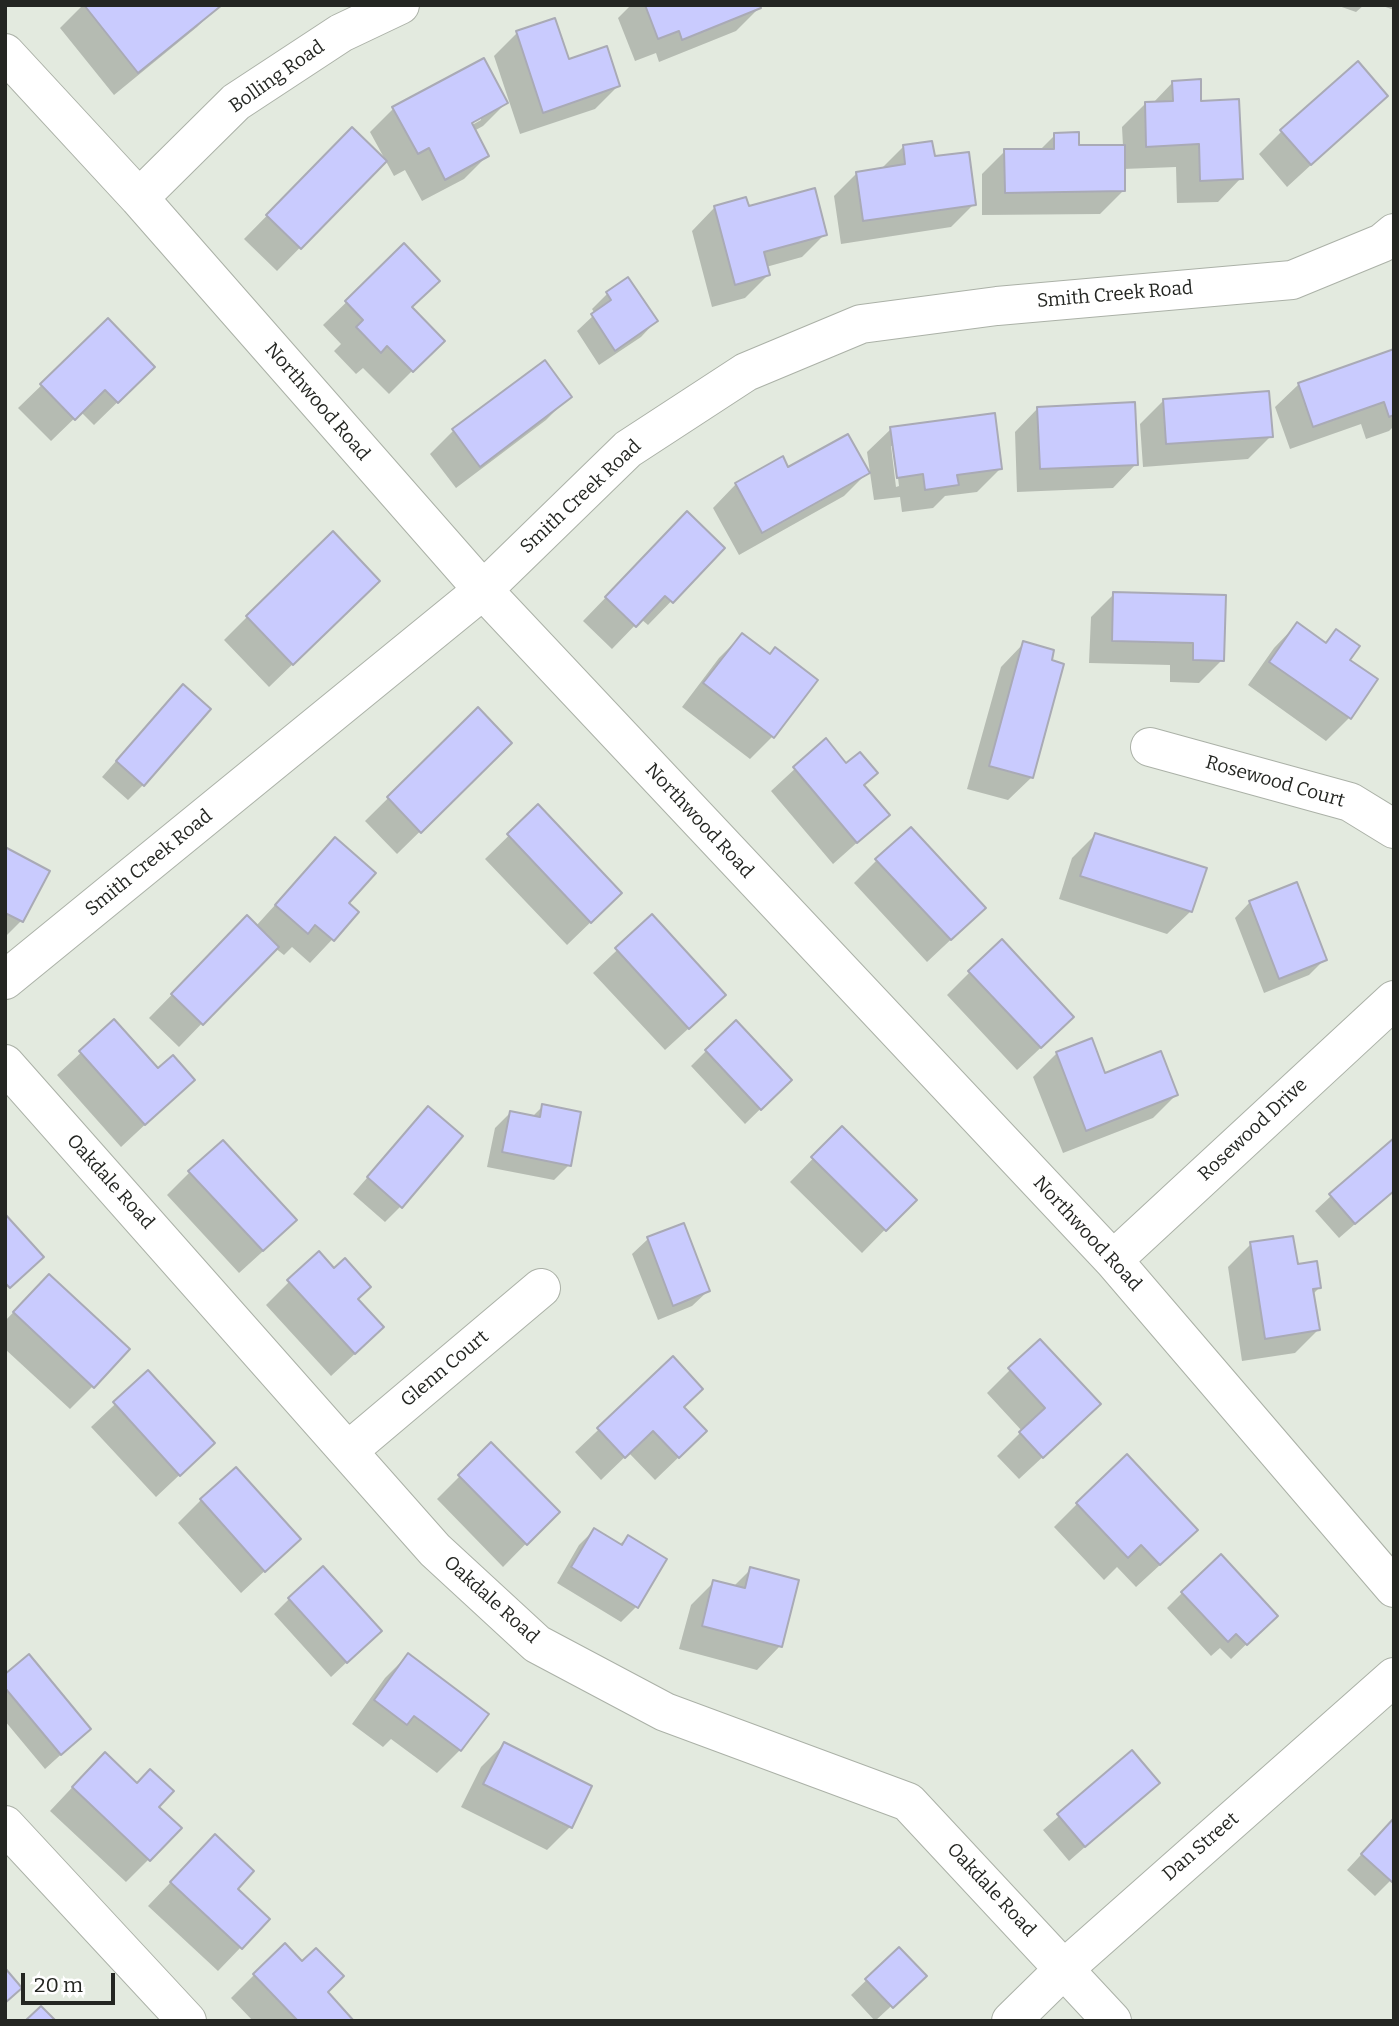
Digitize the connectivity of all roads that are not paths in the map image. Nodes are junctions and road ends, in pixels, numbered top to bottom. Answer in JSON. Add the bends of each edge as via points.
{"nodes":[{"id":1,"x":400,"y":5,"type":"edge"},
{"id":2,"x":5,"y":53,"type":"edge"},
{"id":3,"x":139,"y":198,"type":"junction"},
{"id":4,"x":1394,"y":233,"type":"edge"},
{"id":5,"x":483,"y":590,"type":"junction"},
{"id":6,"x":1150,"y":747,"type":"dead end"},
{"id":7,"x":1394,"y":829,"type":"edge"},
{"id":8,"x":5,"y":980,"type":"edge"},
{"id":9,"x":1394,"y":1000,"type":"edge"},
{"id":10,"x":5,"y":1064,"type":"edge"},
{"id":11,"x":1113,"y":1260,"type":"junction"},
{"id":12,"x":541,"y":1288,"type":"dead end"},
{"id":13,"x":349,"y":1450,"type":"junction"},
{"id":14,"x":1394,"y":1588,"type":"edge"},
{"id":15,"x":1394,"y":1677,"type":"edge"},
{"id":16,"x":5,"y":1825,"type":"edge"},
{"id":17,"x":1065,"y":1968,"type":"junction"},
{"id":18,"x":187,"y":2021,"type":"edge"},
{"id":19,"x":1011,"y":2021,"type":"edge"},
{"id":20,"x":1112,"y":2021,"type":"edge"}],
"edges":[{"from":1,"to":3,"type":"street","name":"Bolling Road","via":[[341,33],[236,102]]},
{"from":2,"to":3,"type":"street","name":"Northwood Road"},
{"from":3,"to":5,"type":"street","name":"Northwood Road"},
{"from":4,"to":5,"type":"street","name":"Smith Creek Road","via":[[1382,243],[1292,280],[997,306],[861,324],[746,372],[628,449]]},
{"from":5,"to":8,"type":"street","name":"Smith Creek Road"},
{"from":5,"to":11,"type":"street","name":"Northwood Road"},
{"from":6,"to":7,"type":"street","name":"Rosewood Court","via":[[1350,802]]},
{"from":9,"to":11,"type":"street","name":"Rosewood Drive"},
{"from":10,"to":13,"type":"street","name":"Oakdale Road"},
{"from":11,"to":14,"type":"street","name":"Northwood Road"},
{"from":12,"to":13,"type":"street","name":"Glenn Court"},
{"from":13,"to":17,"type":"street","name":"Oakdale Road","via":[[435,1550],[537,1644],[665,1712],[908,1802]]},
{"from":15,"to":17,"type":"street","name":"Dan Street"},
{"from":16,"to":18,"type":"street"},
{"from":17,"to":19,"type":"street","name":"Dan Street"},
{"from":17,"to":20,"type":"street","name":"Oakdale Road"}]}
